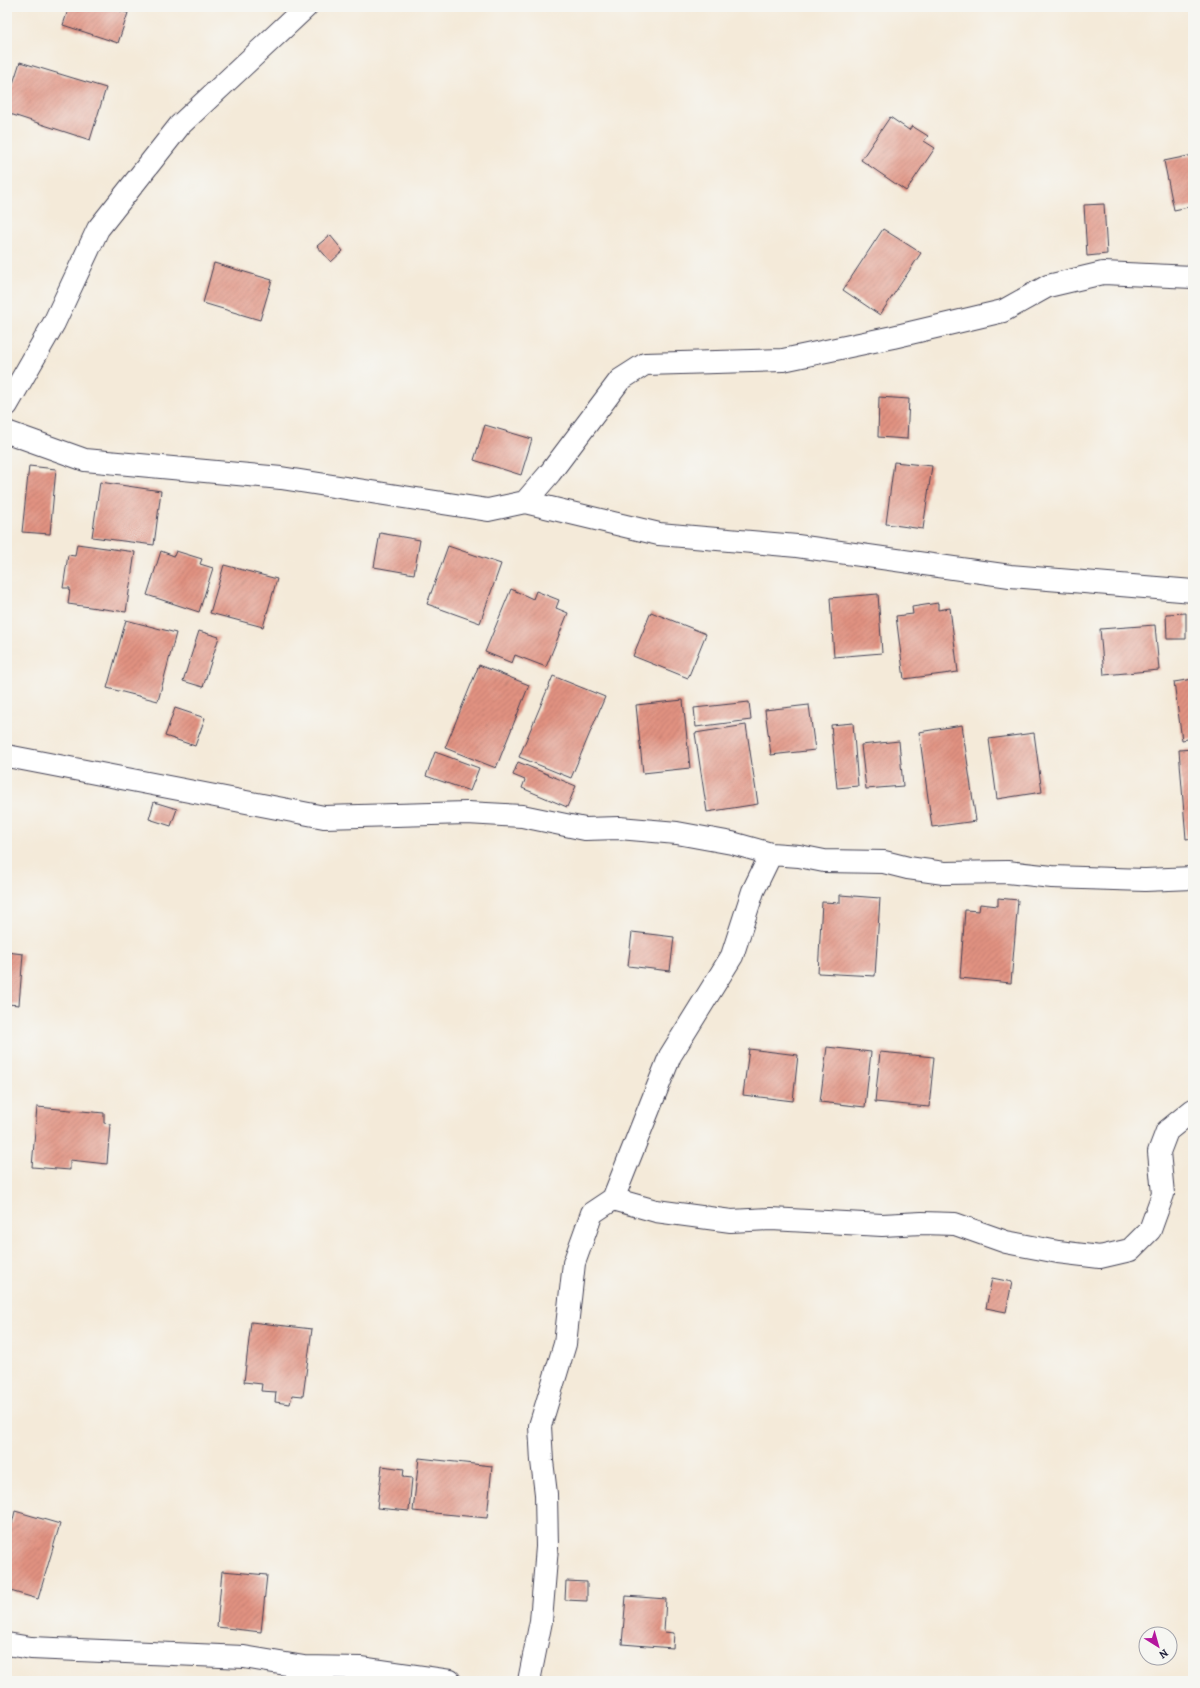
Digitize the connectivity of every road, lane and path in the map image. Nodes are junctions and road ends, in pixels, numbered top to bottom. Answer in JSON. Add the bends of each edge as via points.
{"nodes":[{"id":1,"x":306,"y":7,"type":"edge"},
{"id":2,"x":1193,"y":277,"type":"edge"},
{"id":3,"x":7,"y":405,"type":"edge"},
{"id":4,"x":7,"y":432,"type":"edge"},
{"id":5,"x":525,"y":502,"type":"junction"},
{"id":6,"x":1193,"y":591,"type":"edge"},
{"id":7,"x":7,"y":756,"type":"edge"},
{"id":8,"x":771,"y":854,"type":"junction"},
{"id":9,"x":1193,"y":878,"type":"edge"},
{"id":10,"x":1193,"y":1110,"type":"edge"},
{"id":11,"x":613,"y":1200,"type":"junction"},
{"id":12,"x":7,"y":1644,"type":"edge"},
{"id":13,"x":450,"y":1681,"type":"edge"},
{"id":14,"x":529,"y":1681,"type":"edge"}],
"edges":[{"from":1,"to":3,"type":"street","via":[[180,125],[98,229],[54,323]]},
{"from":2,"to":5,"type":"street","via":[[1103,273],[1048,286],[1003,312],[783,360],[645,364],[620,380]]},
{"from":4,"to":5,"type":"street","via":[[85,460],[281,478],[488,510]]},
{"from":5,"to":6,"type":"street","via":[[659,534],[797,546],[1010,576]]},
{"from":7,"to":8,"type":"street","via":[[324,817],[467,814],[522,816],[585,829],[619,828],[677,833],[732,843]]},
{"from":8,"to":9,"type":"street","via":[[839,862],[884,862],[944,873],[1007,872],[1052,877],[1145,880]]},
{"from":8,"to":11,"type":"street","via":[[753,891],[732,956],[670,1056]]},
{"from":10,"to":11,"type":"street","via":[[1167,1131],[1159,1152],[1163,1194],[1150,1230],[1130,1250],[1100,1257],[1006,1242],[955,1224],[882,1225],[771,1219],[730,1221],[656,1211]]},
{"from":11,"to":14,"type":"street","via":[[592,1214],[574,1263],[565,1344],[540,1426],[546,1494],[547,1547],[541,1621]]},
{"from":12,"to":13,"type":"street","via":[[31,1648],[244,1657],[304,1667],[360,1668]]}]}
